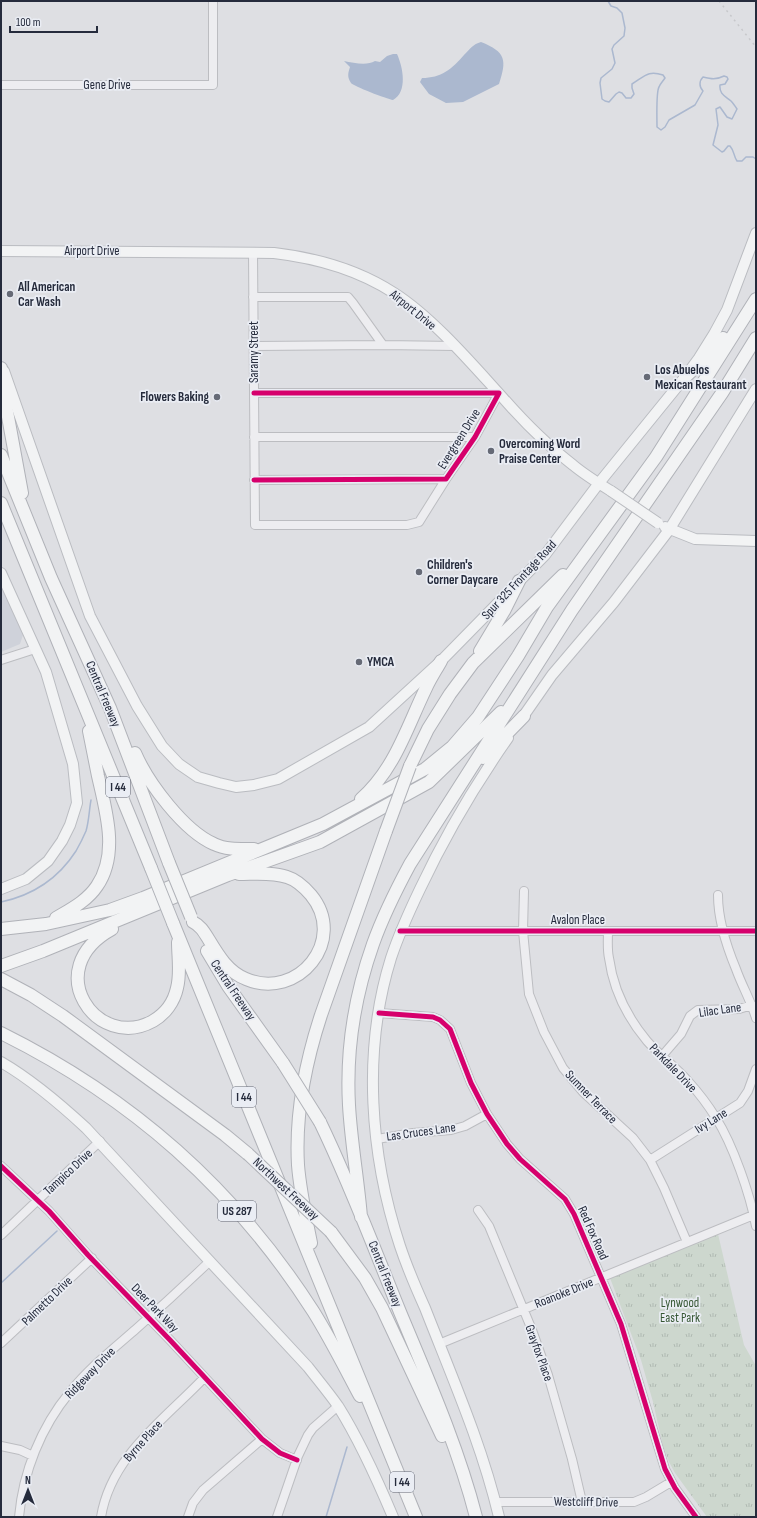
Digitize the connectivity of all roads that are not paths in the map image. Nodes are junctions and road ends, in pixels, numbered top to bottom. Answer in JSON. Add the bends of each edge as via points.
{"nodes":[{"id":1,"x":213,"y":1,"type":"edge"},
{"id":2,"x":1,"y":85,"type":"edge"},
{"id":3,"x":756,"y":233,"type":"edge"},
{"id":4,"x":1,"y":251,"type":"edge"},
{"id":5,"x":253,"y":252,"type":"junction"},
{"id":6,"x":756,"y":296,"type":"edge"},
{"id":7,"x":253,"y":297,"type":"junction"},
{"id":8,"x":756,"y":299,"type":"edge"},
{"id":9,"x":756,"y":338,"type":"edge"},
{"id":10,"x":383,"y":345,"type":"junction"},
{"id":11,"x":254,"y":346,"type":"junction"},
{"id":12,"x":455,"y":346,"type":"junction"},
{"id":13,"x":756,"y":351,"type":"edge"},
{"id":14,"x":1,"y":364,"type":"edge"},
{"id":15,"x":1,"y":368,"type":"edge"},
{"id":16,"x":685,"y":377,"type":"junction"},
{"id":17,"x":756,"y":390,"type":"edge"},
{"id":18,"x":254,"y":393,"type":"junction"},
{"id":19,"x":499,"y":393,"type":"junction"},
{"id":20,"x":722,"y":393,"type":"junction"},
{"id":21,"x":254,"y":437,"type":"junction"},
{"id":22,"x":475,"y":437,"type":"junction"},
{"id":23,"x":1,"y":455,"type":"edge"},
{"id":24,"x":446,"y":479,"type":"junction"},
{"id":25,"x":254,"y":480,"type":"junction"},
{"id":26,"x":599,"y":483,"type":"junction"},
{"id":27,"x":1,"y":503,"type":"edge"},
{"id":28,"x":1,"y":507,"type":"edge"},
{"id":29,"x":25,"y":516,"type":"junction"},
{"id":30,"x":7,"y":518,"type":"junction"},
{"id":31,"x":255,"y":525,"type":"joint"},
{"id":32,"x":669,"y":530,"type":"junction"},
{"id":33,"x":756,"y":541,"type":"edge"},
{"id":34,"x":587,"y":552,"type":"junction"},
{"id":35,"x":1,"y":573,"type":"edge"},
{"id":36,"x":519,"y":581,"type":"junction"},
{"id":37,"x":35,"y":650,"type":"junction"},
{"id":38,"x":1,"y":660,"type":"edge"},
{"id":39,"x":441,"y":661,"type":"junction"},
{"id":40,"x":474,"y":663,"type":"junction"},
{"id":41,"x":516,"y":698,"type":"junction"},
{"id":42,"x":84,"y":706,"type":"junction"},
{"id":43,"x":110,"y":708,"type":"junction"},
{"id":44,"x":524,"y":716,"type":"junction"},
{"id":45,"x":463,"y":779,"type":"junction"},
{"id":46,"x":219,"y":783,"type":"joint"},
{"id":47,"x":342,"y":815,"type":"junction"},
{"id":48,"x":261,"y":849,"type":"junction"},
{"id":49,"x":228,"y":874,"type":"junction"},
{"id":50,"x":1,"y":889,"type":"edge"},
{"id":51,"x":524,"y":891,"type":"dead end"},
{"id":52,"x":718,"y":895,"type":"dead end"},
{"id":53,"x":139,"y":912,"type":"junction"},
{"id":54,"x":192,"y":920,"type":"junction"},
{"id":55,"x":46,"y":924,"type":"junction"},
{"id":56,"x":1,"y":929,"type":"edge"},
{"id":57,"x":400,"y":931,"type":"junction"},
{"id":58,"x":523,"y":931,"type":"junction"},
{"id":59,"x":608,"y":931,"type":"junction"},
{"id":60,"x":722,"y":931,"type":"junction"},
{"id":61,"x":756,"y":931,"type":"edge"},
{"id":62,"x":178,"y":935,"type":"junction"},
{"id":63,"x":1,"y":966,"type":"edge"},
{"id":64,"x":5,"y":981,"type":"edge"},
{"id":65,"x":752,"y":1005,"type":"junction"},
{"id":66,"x":378,"y":1013,"type":"junction"},
{"id":67,"x":756,"y":1018,"type":"edge"},
{"id":68,"x":1,"y":1035,"type":"edge"},
{"id":69,"x":662,"y":1056,"type":"junction"},
{"id":70,"x":1,"y":1062,"type":"edge"},
{"id":71,"x":756,"y":1069,"type":"edge"},
{"id":72,"x":752,"y":1093,"type":"edge"},
{"id":73,"x":487,"y":1114,"type":"junction"},
{"id":74,"x":716,"y":1118,"type":"junction"},
{"id":75,"x":377,"y":1139,"type":"junction"},
{"id":76,"x":100,"y":1141,"type":"junction"},
{"id":77,"x":650,"y":1160,"type":"junction"},
{"id":78,"x":1,"y":1166,"type":"edge"},
{"id":79,"x":38,"y":1200,"type":"junction"},
{"id":80,"x":478,"y":1210,"type":"dead end"},
{"id":81,"x":755,"y":1214,"type":"edge"},
{"id":82,"x":361,"y":1217,"type":"junction"},
{"id":83,"x":756,"y":1226,"type":"edge"},
{"id":84,"x":1,"y":1235,"type":"edge"},
{"id":85,"x":687,"y":1242,"type":"junction"},
{"id":86,"x":92,"y":1258,"type":"junction"},
{"id":87,"x":210,"y":1261,"type":"junction"},
{"id":88,"x":316,"y":1270,"type":"junction"},
{"id":89,"x":601,"y":1278,"type":"junction"},
{"id":90,"x":523,"y":1310,"type":"junction"},
{"id":91,"x":148,"y":1318,"type":"junction"},
{"id":92,"x":1,"y":1343,"type":"edge"},
{"id":93,"x":439,"y":1344,"type":"junction"},
{"id":94,"x":204,"y":1378,"type":"junction"},
{"id":95,"x":338,"y":1406,"type":"junction"},
{"id":96,"x":262,"y":1439,"type":"junction"},
{"id":97,"x":1,"y":1446,"type":"edge"},
{"id":98,"x":387,"y":1446,"type":"junction"},
{"id":99,"x":33,"y":1456,"type":"junction"},
{"id":100,"x":297,"y":1460,"type":"junction"},
{"id":101,"x":671,"y":1482,"type":"junction"},
{"id":102,"x":469,"y":1489,"type":"junction"},
{"id":103,"x":495,"y":1502,"type":"junction"},
{"id":104,"x":582,"y":1502,"type":"junction"},
{"id":105,"x":19,"y":1517,"type":"edge"},
{"id":106,"x":101,"y":1517,"type":"edge"},
{"id":107,"x":188,"y":1517,"type":"edge"},
{"id":108,"x":277,"y":1517,"type":"edge"},
{"id":109,"x":393,"y":1517,"type":"edge"},
{"id":110,"x":416,"y":1517,"type":"edge"},
{"id":111,"x":476,"y":1517,"type":"edge"},
{"id":112,"x":499,"y":1517,"type":"edge"},
{"id":113,"x":696,"y":1517,"type":"edge"}],
"edges":[{"from":1,"to":2,"type":"street","name":"Gene Drive","via":[[213,85]]},
{"from":3,"to":16,"type":"main road","name":"Spur 325 Frontage Road","via":[[722,321]]},
{"from":4,"to":5,"type":"main road","name":"Airport Drive"},
{"from":5,"to":7,"type":"street","name":"Saramy Street"},
{"from":5,"to":12,"type":"main road","name":"Airport Drive","via":[[297,256],[340,266],[359,274],[395,293]]},
{"from":6,"to":16,"type":"highway","via":[[713,351]]},
{"from":7,"to":10,"type":"street","via":[[348,297]]},
{"from":7,"to":11,"type":"street","name":"Saramy Street"},
{"from":8,"to":34,"type":"highway","via":[[656,457]]},
{"from":9,"to":20,"type":"highway"},
{"from":10,"to":11,"type":"street"},
{"from":10,"to":12,"type":"street"},
{"from":11,"to":18,"type":"street","name":"Saramy Street"},
{"from":12,"to":19,"type":"main road","name":"Airport Drive"},
{"from":13,"to":20,"type":"highway"},
{"from":14,"to":46,"type":"main road","name":"Central Freeway","via":[[90,616],[136,706],[162,746],[179,764],[198,776]]},
{"from":15,"to":29,"type":"highway"},
{"from":16,"to":26,"type":"main road","name":"Spur 325 Frontage Road"},
{"from":17,"to":32,"type":"main road"},
{"from":18,"to":19,"type":"street","name":"Evergreen Drive"},
{"from":18,"to":21,"type":"street","name":"Saramy Street"},
{"from":19,"to":22,"type":"street","name":"Evergreen Drive"},
{"from":19,"to":26,"type":"main road","name":"Airport Drive","via":[[538,434],[573,465]]},
{"from":20,"to":41,"type":"highway","via":[[572,610]]},
{"from":21,"to":22,"type":"street","name":"Evergreen Drive"},
{"from":21,"to":25,"type":"street","name":"Saramy Street"},
{"from":22,"to":24,"type":"street","name":"Evergreen Drive"},
{"from":23,"to":29,"type":"highway","name":"Central Freeway","number":"I 44"},
{"from":24,"to":25,"type":"street","name":"Evergreen Drive"},
{"from":24,"to":31,"type":"street","name":"Evergreen Drive","via":[[419,522],[407,525]]},
{"from":25,"to":31,"type":"street","name":"Saramy Street"},
{"from":26,"to":32,"type":"main road","name":"Airport Drive","bridge":true},
{"from":26,"to":36,"type":"main road","name":"Spur 325 Frontage Road","via":[[545,555]]},
{"from":27,"to":30,"type":"highway","name":"Central Freeway","number":"I 44"},
{"from":28,"to":30,"type":"highway"},
{"from":29,"to":43,"type":"highway","name":"Central Freeway","number":"I 44"},
{"from":30,"to":42,"type":"highway","name":"Central Freeway","number":"I 44"},
{"from":32,"to":33,"type":"main road","name":"Airport Drive","via":[[695,539]]},
{"from":32,"to":44,"type":"main road","via":[[614,602],[552,675]]},
{"from":34,"to":40,"type":"highway"},
{"from":34,"to":47,"type":"highway","via":[[547,607],[478,717],[452,747],[425,769]]},
{"from":35,"to":37,"type":"main road"},
{"from":36,"to":39,"type":"main road","name":"Spur 325 Frontage Road"},
{"from":36,"to":40,"type":"highway"},
{"from":37,"to":38,"type":"street"},
{"from":37,"to":50,"type":"main road","via":[[46,672],[73,764],[77,803],[70,825],[48,861],[26,879]]},
{"from":39,"to":46,"type":"main road","name":"Spur 325 Frontage Road","via":[[369,727],[278,779],[236,787]]},
{"from":39,"to":47,"type":"highway","via":[[426,687],[390,765],[374,788]]},
{"from":40,"to":88,"type":"highway","bridge":true,"via":[[428,729],[410,766],[312,1043],[300,1098],[298,1166]]},
{"from":41,"to":45,"type":"highway"},
{"from":41,"to":49,"type":"highway","via":[[429,782],[320,842]]},
{"from":42,"to":55,"type":"highway","via":[[107,820],[109,856],[101,879],[92,892],[79,904]]},
{"from":42,"to":62,"type":"highway","name":"Central Freeway","number":"I 44","bridge":true},
{"from":43,"to":48,"type":"highway","via":[[121,722],[140,766],[188,826],[215,845],[235,849]]},
{"from":43,"to":54,"type":"highway","name":"Central Freeway","number":"I 44","bridge":true},
{"from":44,"to":45,"type":"highway"},
{"from":44,"to":57,"type":"main road","via":[[488,767],[438,851]]},
{"from":45,"to":82,"type":"highway","via":[[410,864],[390,903],[362,978],[348,1072]]},
{"from":47,"to":48,"type":"highway"},
{"from":48,"to":55,"type":"highway","via":[[110,910]]},
{"from":49,"to":53,"type":"highway"},
{"from":49,"to":54,"type":"highway","via":[[277,874],[300,884],[308,892],[316,901],[323,924],[322,942],[313,962],[300,974],[283,983],[263,984],[245,979],[223,962],[200,926]]},
{"from":51,"to":58,"type":"street","name":"Sumner Terrace"},
{"from":52,"to":60,"type":"street"},
{"from":53,"to":62,"type":"highway","via":[[100,935],[89,945],[80,962],[80,994],[93,1014],[102,1020],[120,1027],[132,1027],[151,1022],[164,1012],[174,997],[179,977]]},
{"from":53,"to":63,"type":"highway"},
{"from":54,"to":82,"type":"highway","name":"Central Freeway","number":"I 44","bridge":true,"via":[[218,970],[283,1063],[320,1122]]},
{"from":55,"to":56,"type":"highway"},
{"from":57,"to":58,"type":"street","name":"Avalon Place"},
{"from":57,"to":66,"type":"main road","name":"Central Freeway"},
{"from":58,"to":59,"type":"street","name":"Avalon Place"},
{"from":58,"to":77,"type":"street","name":"Sumner Terrace","via":[[529,994],[544,1032],[560,1062],[582,1092],[633,1138]]},
{"from":59,"to":60,"type":"street","name":"Avalon Place"},
{"from":59,"to":69,"type":"street","name":"Parkdale Drive","via":[[608,957],[613,979],[625,1009],[647,1041]]},
{"from":60,"to":61,"type":"street","name":"Avalon Place"},
{"from":60,"to":65,"type":"street"},
{"from":62,"to":88,"type":"highway","name":"Central Freeway","number":"I 44"},
{"from":64,"to":102,"type":"highway","name":"Northwest Freeway","bridge":true,"via":[[70,1020],[225,1135],[331,1232],[365,1278],[382,1308],[424,1400]]},
{"from":65,"to":67,"type":"street"},
{"from":65,"to":69,"type":"street","name":"Lilac Lane","via":[[738,1009],[698,1010],[690,1016],[680,1034]]},
{"from":66,"to":73,"type":"street","name":"Red Fox Road","via":[[433,1018],[446,1025]]},
{"from":66,"to":75,"type":"main road","name":"Central Freeway","via":[[373,1100]]},
{"from":68,"to":98,"type":"highway","number":"US 287","via":[[30,1047],[64,1066],[108,1095],[153,1129],[211,1182],[267,1246],[314,1312]]},
{"from":69,"to":74,"type":"street","name":"Parkdale Drive","via":[[688,1081]]},
{"from":70,"to":76,"type":"main road","via":[[49,1095]]},
{"from":71,"to":72,"type":"street","name":"Ivy Lane"},
{"from":72,"to":74,"type":"street","name":"Ivy Lane"},
{"from":73,"to":75,"type":"street","name":"Las Cruces Lane","via":[[465,1126],[451,1130]]},
{"from":73,"to":89,"type":"street","name":"Red Fox Road","via":[[520,1159],[565,1199]]},
{"from":74,"to":77,"type":"street","name":"Ivy Lane"},
{"from":74,"to":81,"type":"street","name":"Parkdale Drive","via":[[727,1138]]},
{"from":75,"to":93,"type":"main road","name":"Central Freeway","via":[[384,1194],[400,1248]]},
{"from":76,"to":79,"type":"street","name":"Tampico Drive"},
{"from":76,"to":87,"type":"main road"},
{"from":77,"to":85,"type":"street","name":"Sumner Terrace"},
{"from":78,"to":79,"type":"street","name":"Deer Park Way"},
{"from":79,"to":84,"type":"street","name":"Tampico Drive"},
{"from":79,"to":86,"type":"street","name":"Deer Park Way"},
{"from":80,"to":90,"type":"street","name":"Grayfox Place","via":[[489,1226]]},
{"from":81,"to":83,"type":"street","name":"Parkdale Drive"},
{"from":81,"to":85,"type":"street","name":"Roanoke Drive"},
{"from":82,"to":102,"type":"highway","name":"Central Freeway","number":"I 44","via":[[435,1396]]},
{"from":85,"to":89,"type":"street","name":"Roanoke Drive"},
{"from":86,"to":91,"type":"street","name":"Deer Park Way"},
{"from":86,"to":92,"type":"street","name":"Palmetto Drive"},
{"from":87,"to":91,"type":"street","name":"Ridgeway Drive"},
{"from":87,"to":95,"type":"main road","via":[[308,1367]]},
{"from":88,"to":98,"type":"highway","name":"Central Freeway","number":"I 44"},
{"from":89,"to":90,"type":"street","name":"Roanoke Drive"},
{"from":89,"to":101,"type":"street","name":"Red Fox Road","via":[[621,1324],[660,1456]]},
{"from":90,"to":93,"type":"street","name":"Roanoke Drive"},
{"from":90,"to":104,"type":"street","name":"Grayfox Place","via":[[558,1409]]},
{"from":91,"to":94,"type":"street","name":"Deer Park Way"},
{"from":91,"to":99,"type":"street","name":"Ridgeway Drive","via":[[69,1392],[45,1428]]},
{"from":93,"to":103,"type":"main road","name":"Central Freeway","via":[[474,1431]]},
{"from":94,"to":96,"type":"street","name":"Deer Park Way"},
{"from":94,"to":106,"type":"street","name":"Byrne Place","via":[[129,1454],[112,1481]]},
{"from":95,"to":100,"type":"street","via":[[313,1428]]},
{"from":95,"to":109,"type":"main road","via":[[367,1457]]},
{"from":96,"to":100,"type":"street","name":"Deer Park Way","via":[[280,1453]]},
{"from":96,"to":107,"type":"street","via":[[203,1490],[193,1503]]},
{"from":97,"to":99,"type":"street"},
{"from":98,"to":110,"type":"highway","name":"Central Freeway","number":"I 44"},
{"from":99,"to":105,"type":"street","name":"Ridgeway Drive","via":[[23,1488]]},
{"from":100,"to":108,"type":"street"},
{"from":101,"to":104,"type":"street","name":"Westcliff Drive","via":[[634,1502]]},
{"from":101,"to":113,"type":"street","name":"Red Fox Road"},
{"from":102,"to":111,"type":"highway","name":"Central Freeway","number":"I 44"},
{"from":103,"to":104,"type":"street","name":"Westcliff Drive"},
{"from":103,"to":112,"type":"main road","name":"Central Freeway"}]}
